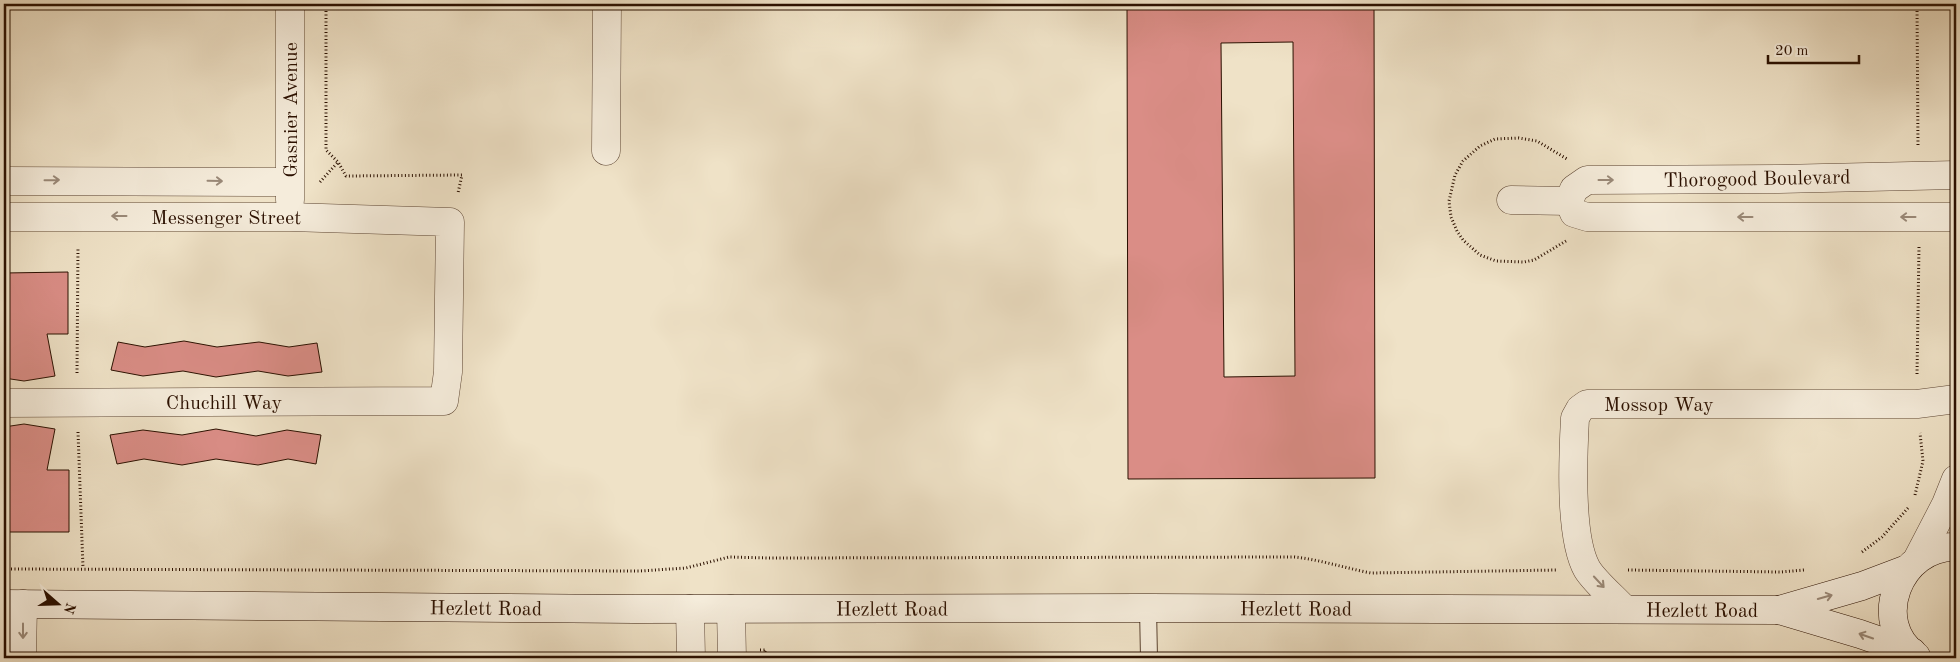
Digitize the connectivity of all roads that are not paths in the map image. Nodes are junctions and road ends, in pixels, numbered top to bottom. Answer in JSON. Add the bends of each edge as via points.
{"nodes":[{"id":1,"x":290,"y":4,"type":"edge"},
{"id":2,"x":606,"y":4,"type":"edge"},
{"id":3,"x":606,"y":151,"type":"dead end"},
{"id":4,"x":1956,"y":175,"type":"edge"},
{"id":5,"x":4,"y":181,"type":"edge"},
{"id":6,"x":289,"y":182,"type":"junction"},
{"id":7,"x":1512,"y":200,"type":"dead end"},
{"id":8,"x":1569,"y":201,"type":"junction"},
{"id":9,"x":4,"y":216,"type":"edge"},
{"id":10,"x":290,"y":217,"type":"junction"},
{"id":11,"x":1956,"y":217,"type":"edge"},
{"id":12,"x":1956,"y":399,"type":"edge"},
{"id":13,"x":444,"y":401,"type":"joint"},
{"id":14,"x":4,"y":403,"type":"edge"},
{"id":15,"x":1956,"y":479,"type":"edge"},
{"id":16,"x":1956,"y":547,"type":"edge"},
{"id":17,"x":1912,"y":564,"type":"junction"},
{"id":18,"x":13,"y":604,"type":"edge"},
{"id":19,"x":1148,"y":608,"type":"junction"},
{"id":20,"x":1624,"y":608,"type":"junction"},
{"id":21,"x":690,"y":609,"type":"junction"},
{"id":22,"x":732,"y":609,"type":"junction"},
{"id":23,"x":1779,"y":610,"type":"junction"},
{"id":24,"x":1916,"y":655,"type":"edge"},
{"id":25,"x":22,"y":658,"type":"edge"},
{"id":26,"x":691,"y":658,"type":"edge"},
{"id":27,"x":732,"y":658,"type":"edge"},
{"id":28,"x":1148,"y":658,"type":"edge"}],
"edges":[{"from":1,"to":6,"type":"street","name":"Gasnier Avenue"},
{"from":2,"to":3,"type":"street"},
{"from":8,"to":4,"type":"street","name":"Thorogood Boulevard","one_way":true,"via":[[1574,189],[1587,180]]},
{"from":5,"to":6,"type":"street","name":"Messenger Street","one_way":true},
{"from":6,"to":10,"type":"street","name":"Gasnier Avenue"},
{"from":7,"to":8,"type":"street"},
{"from":11,"to":8,"type":"street","name":"Thorogood Boulevard","one_way":true,"via":[[1587,217],[1574,213]]},
{"from":10,"to":9,"type":"street","name":"Messenger Street","one_way":true},
{"from":10,"to":13,"type":"street","name":"Messenger Street","via":[[450,222],[448,372]]},
{"from":12,"to":20,"type":"street","name":"Mossop Way","one_way":true,"via":[[1917,404],[1587,404],[1575,418],[1574,428],[1576,532],[1584,561]]},
{"from":13,"to":14,"type":"street","name":"Chuchill Way"},
{"from":15,"to":17,"type":"street","via":[[1946,504]]},
{"from":16,"to":17,"type":"street","name":"Hezlett Road","via":[[1946,546],[1931,551]]},
{"from":23,"to":17,"type":"street","name":"Hezlett Road","one_way":true,"via":[[1862,586]]},
{"from":17,"to":24,"type":"street","via":[[1899,583],[1894,597],[1894,614],[1902,641]]},
{"from":18,"to":21,"type":"street","name":"Hezlett Road"},
{"from":18,"to":25,"type":"street","one_way":true},
{"from":19,"to":20,"type":"street","name":"Hezlett Road"},
{"from":19,"to":22,"type":"street","name":"Hezlett Road"},
{"from":19,"to":28,"type":"lane"},
{"from":20,"to":23,"type":"street","name":"Hezlett Road"},
{"from":21,"to":22,"type":"street","name":"Hezlett Road"},
{"from":21,"to":26,"type":"street"},
{"from":22,"to":27,"type":"street"},
{"from":24,"to":23,"type":"street","name":"Hezlett Road","one_way":true}]}
